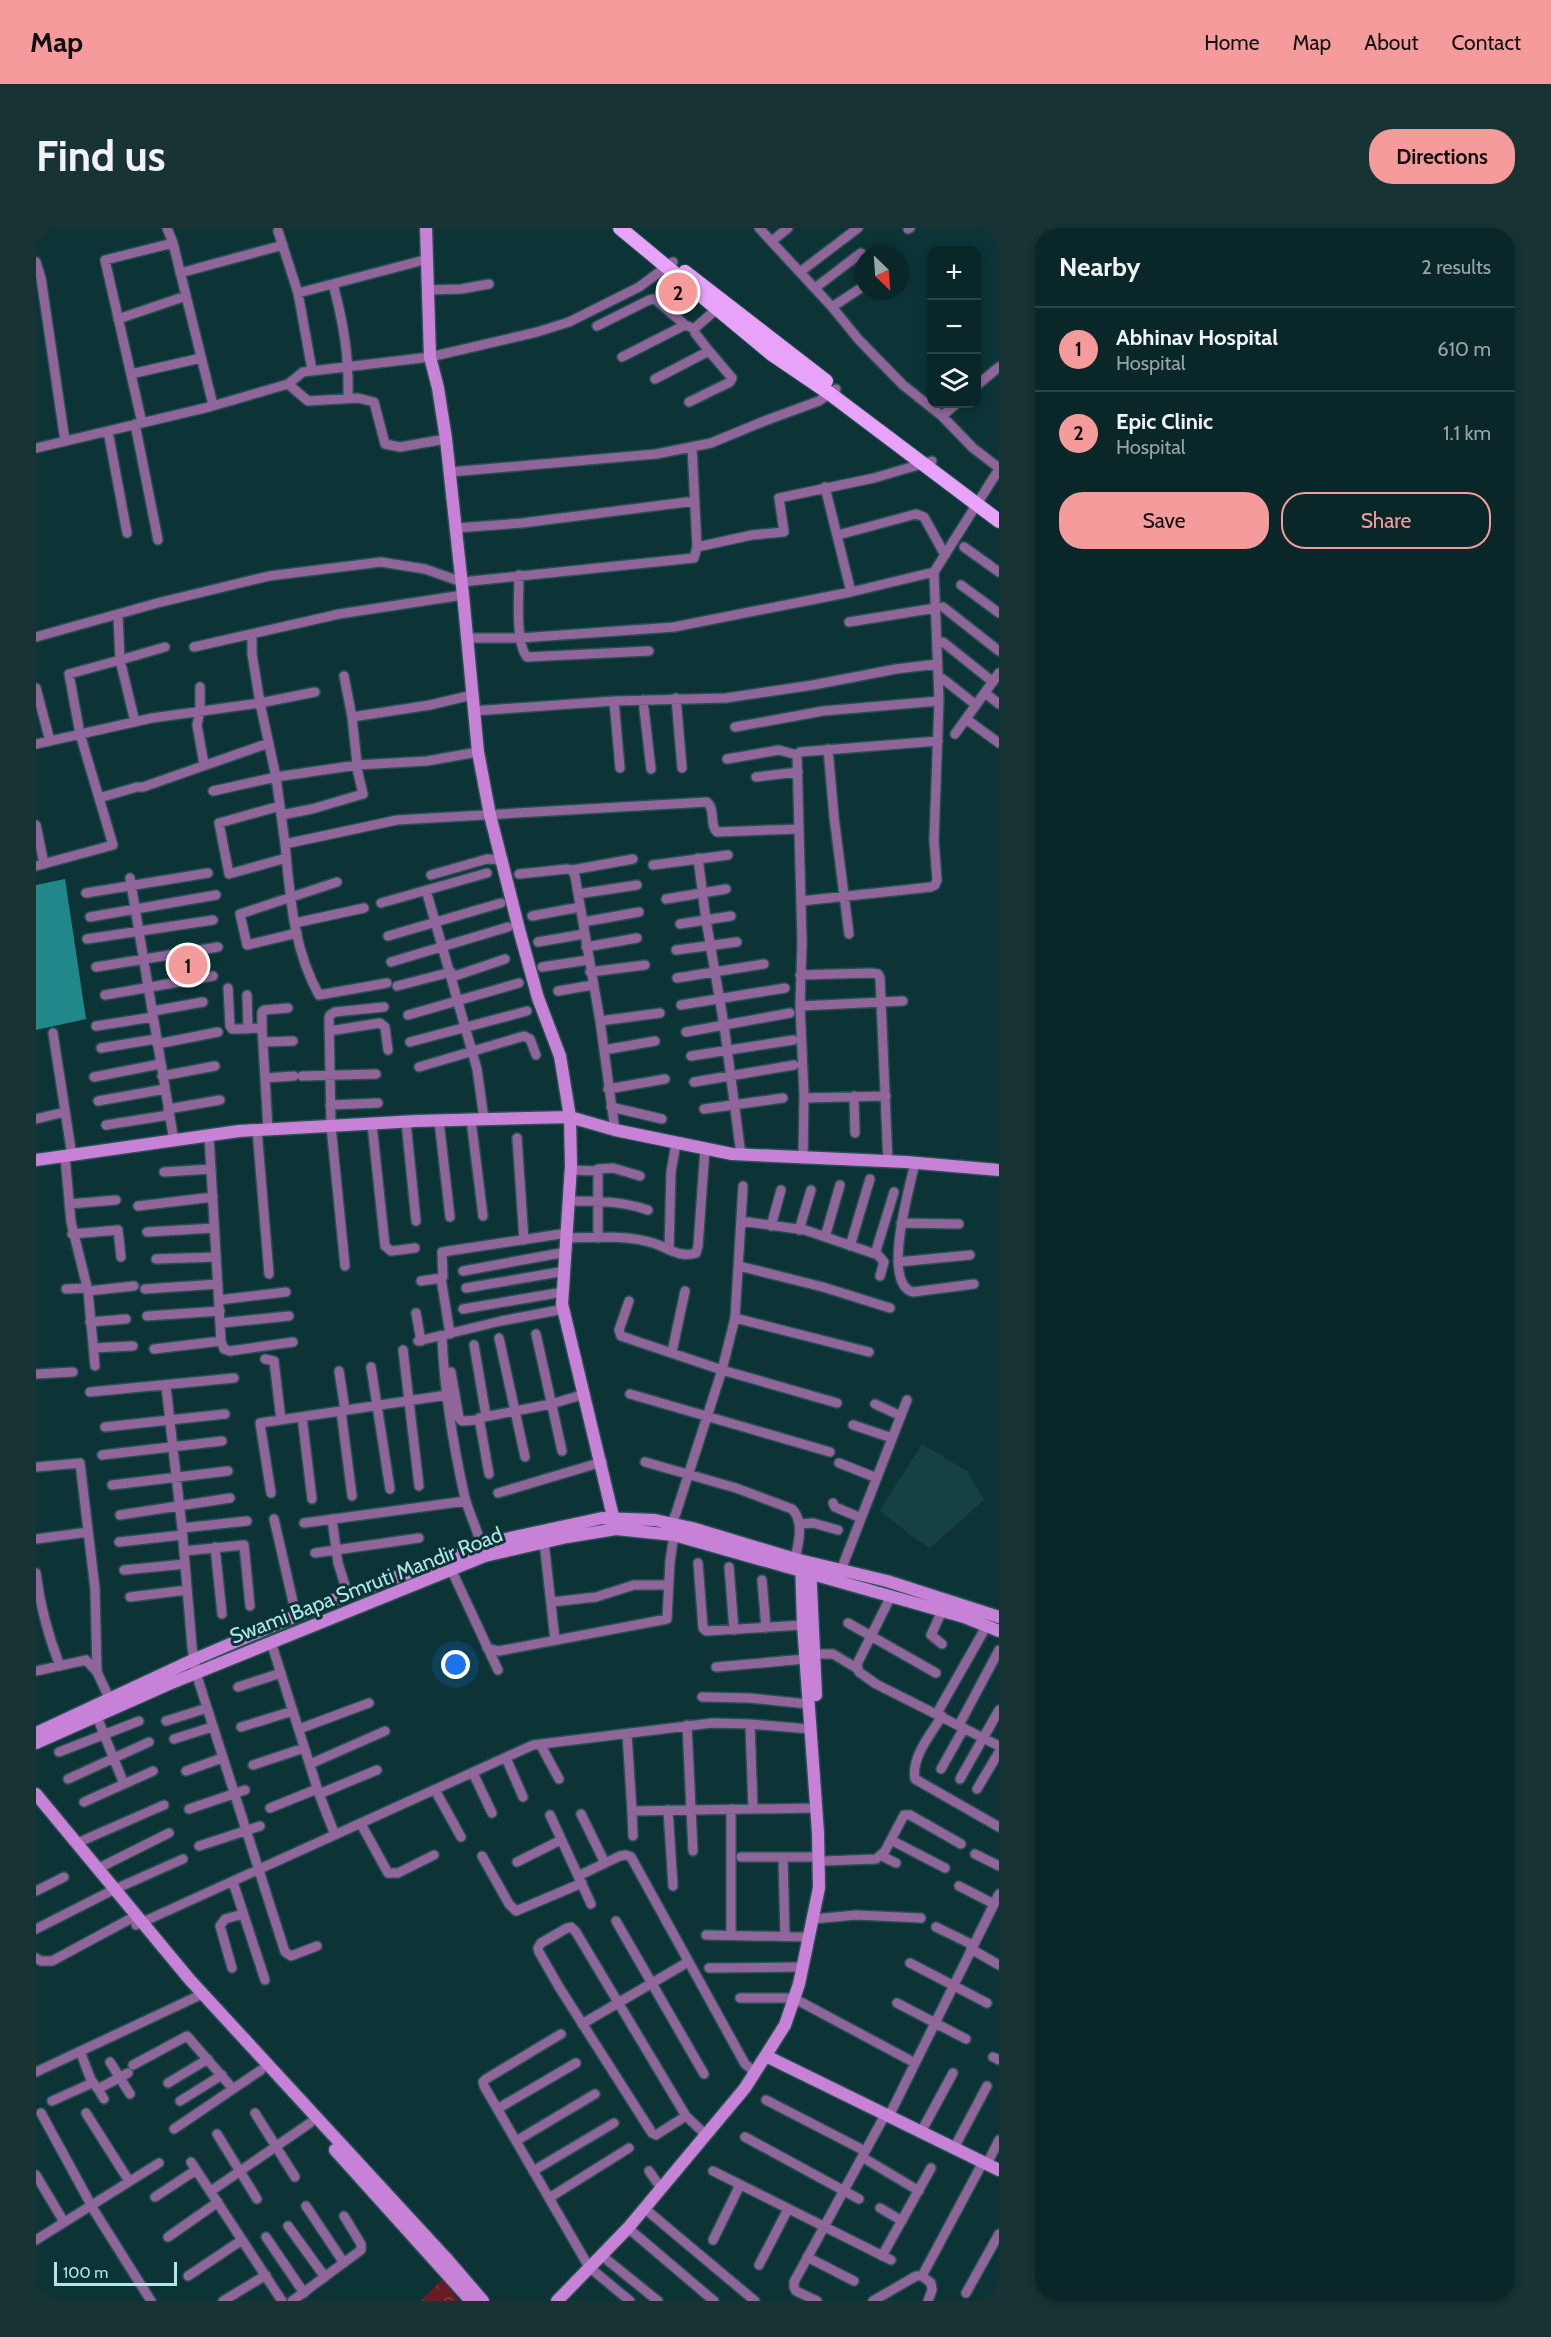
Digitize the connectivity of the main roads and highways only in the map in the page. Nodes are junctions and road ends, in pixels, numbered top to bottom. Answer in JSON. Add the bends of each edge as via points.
{"nodes":[{"id":1,"x":620,"y":228,"type":"edge"},
{"id":2,"x":633,"y":228,"type":"edge"},
{"id":3,"x":670,"y":265,"type":"junction"},
{"id":4,"x":979,"y":501,"type":"junction"},
{"id":5,"x":999,"y":510,"type":"edge"},
{"id":6,"x":999,"y":521,"type":"edge"}],
"edges":[{"from":1,"to":3,"type":"main road"},
{"from":2,"to":3,"type":"main road"},
{"from":3,"to":4,"type":"main road"},
{"from":4,"to":5,"type":"main road"},
{"from":4,"to":6,"type":"main road"}]}
